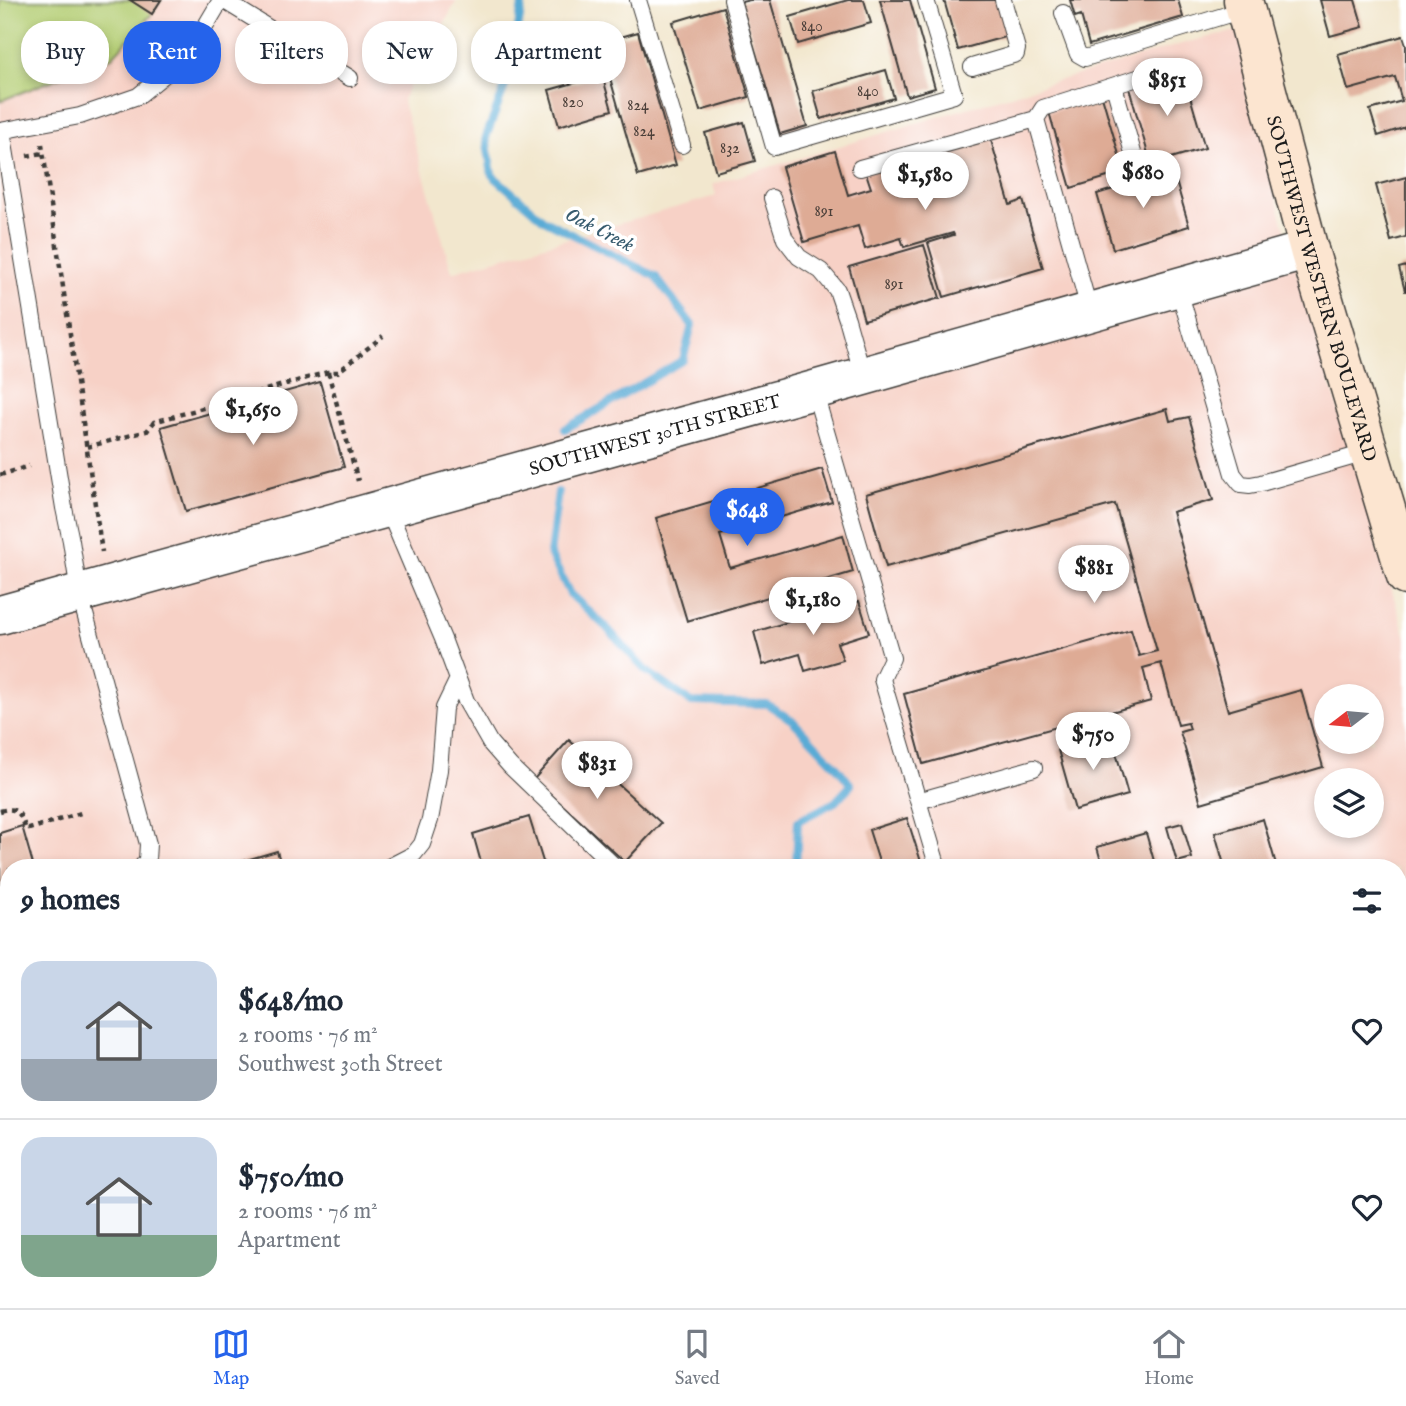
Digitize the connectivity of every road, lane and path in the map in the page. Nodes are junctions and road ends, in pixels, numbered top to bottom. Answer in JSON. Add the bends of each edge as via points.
{"nodes":[{"id":1,"x":222,"y":0,"type":"edge"},
{"id":2,"x":638,"y":0,"type":"edge"},
{"id":3,"x":732,"y":0,"type":"edge"},
{"id":4,"x":926,"y":0,"type":"edge"},
{"id":5,"x":1003,"y":0,"type":"edge"},
{"id":6,"x":1245,"y":5,"type":"edge"},
{"id":7,"x":1063,"y":13,"type":"dead end"},
{"id":8,"x":972,"y":67,"type":"dead end"},
{"id":9,"x":1163,"y":70,"type":"dead end"},
{"id":10,"x":350,"y":78,"type":"dead end"},
{"id":11,"x":1114,"y":86,"type":"junction"},
{"id":12,"x":1036,"y":119,"type":"junction"},
{"id":13,"x":39,"y":124,"type":"junction"},
{"id":14,"x":1,"y":131,"type":"edge"},
{"id":15,"x":682,"y":145,"type":"dead end"},
{"id":16,"x":1137,"y":167,"type":"dead end"},
{"id":17,"x":860,"y":168,"type":"dead end"},
{"id":18,"x":772,"y":198,"type":"dead end"},
{"id":19,"x":1309,"y":250,"type":"junction"},
{"id":20,"x":1178,"y":286,"type":"junction"},
{"id":21,"x":1090,"y":312,"type":"junction"},
{"id":22,"x":383,"y":336,"type":"dead end"},
{"id":23,"x":328,"y":372,"type":"junction"},
{"id":24,"x":863,"y":376,"type":"junction"},
{"id":25,"x":814,"y":390,"type":"junction"},
{"id":26,"x":87,"y":447,"type":"junction"},
{"id":27,"x":1370,"y":452,"type":"junction"},
{"id":28,"x":29,"y":467,"type":"dead end"},
{"id":29,"x":0,"y":475,"type":"edge"},
{"id":30,"x":358,"y":481,"type":"dead end"},
{"id":31,"x":387,"y":507,"type":"junction"},
{"id":32,"x":100,"y":534,"type":"junction"},
{"id":33,"x":91,"y":536,"type":"dead end"},
{"id":34,"x":102,"y":552,"type":"dead end"},
{"id":35,"x":1406,"y":576,"type":"edge"},
{"id":36,"x":79,"y":592,"type":"junction"},
{"id":37,"x":0,"y":615,"type":"edge"},
{"id":38,"x":458,"y":678,"type":"junction"},
{"id":39,"x":1034,"y":768,"type":"dead end"},
{"id":40,"x":918,"y":801,"type":"junction"},
{"id":41,"x":0,"y":811,"type":"edge"},
{"id":42,"x":81,"y":813,"type":"dead end"},
{"id":43,"x":147,"y":859,"type":"edge"},
{"id":44,"x":404,"y":859,"type":"edge"},
{"id":45,"x":607,"y":859,"type":"edge"},
{"id":46,"x":935,"y":859,"type":"edge"}],
"edges":[{"from":1,"to":10,"type":"lane"},
{"from":1,"to":13,"type":"lane","via":[[175,66],[138,96]]},
{"from":2,"to":15,"type":"lane"},
{"from":3,"to":4,"type":"lane","via":[[774,147],[954,95]]},
{"from":5,"to":8,"type":"lane","via":[[1016,54]]},
{"from":6,"to":7,"type":"lane","via":[[1085,58],[1078,54]]},
{"from":6,"to":19,"type":"main road","name":"SOUTHWEST WESTERN BOULEVARD"},
{"from":9,"to":11,"type":"lane"},
{"from":11,"to":12,"type":"lane","via":[[1043,108]]},
{"from":11,"to":16,"type":"lane"},
{"from":12,"to":17,"type":"lane"},
{"from":12,"to":21,"type":"lane"},
{"from":13,"to":14,"type":"lane"},
{"from":13,"to":26,"type":"path"},
{"from":14,"to":36,"type":"lane"},
{"from":18,"to":24,"type":"lane","via":[[785,239],[837,290]]},
{"from":19,"to":20,"type":"street","name":"SOUTHWEST 30TH STREET"},
{"from":19,"to":27,"type":"main road","name":"SOUTHWEST WESTERN BOULEVARD"},
{"from":20,"to":21,"type":"street","name":"SOUTHWEST 30TH STREET"},
{"from":20,"to":27,"type":"lane","via":[[1233,474],[1241,484],[1261,483]]},
{"from":21,"to":24,"type":"street","name":"SOUTHWEST 30TH STREET"},
{"from":22,"to":23,"type":"path","via":[[341,371]]},
{"from":23,"to":26,"type":"path","via":[[154,422],[148,431]]},
{"from":23,"to":30,"type":"path"},
{"from":24,"to":25,"type":"street","name":"SOUTHWEST 30TH STREET"},
{"from":25,"to":31,"type":"street","name":"SOUTHWEST 30TH STREET"},
{"from":25,"to":40,"type":"lane","via":[[892,658],[882,679]]},
{"from":26,"to":32,"type":"path"},
{"from":27,"to":35,"type":"main road","name":"SOUTHWEST WESTERN BOULEVARD"},
{"from":28,"to":29,"type":"path"},
{"from":31,"to":36,"type":"street","name":"SOUTHWEST 30TH STREET"},
{"from":31,"to":38,"type":"lane"},
{"from":32,"to":33,"type":"path"},
{"from":32,"to":34,"type":"path"},
{"from":36,"to":37,"type":"street","name":"SOUTHWEST 30TH STREET"},
{"from":36,"to":43,"type":"lane","via":[[148,844]]},
{"from":38,"to":44,"type":"lane","via":[[444,708],[430,820],[422,844]]},
{"from":38,"to":45,"type":"lane","via":[[490,743]]},
{"from":39,"to":40,"type":"lane"},
{"from":40,"to":46,"type":"lane"},
{"from":41,"to":42,"type":"path","via":[[19,813],[26,830]]}]}
